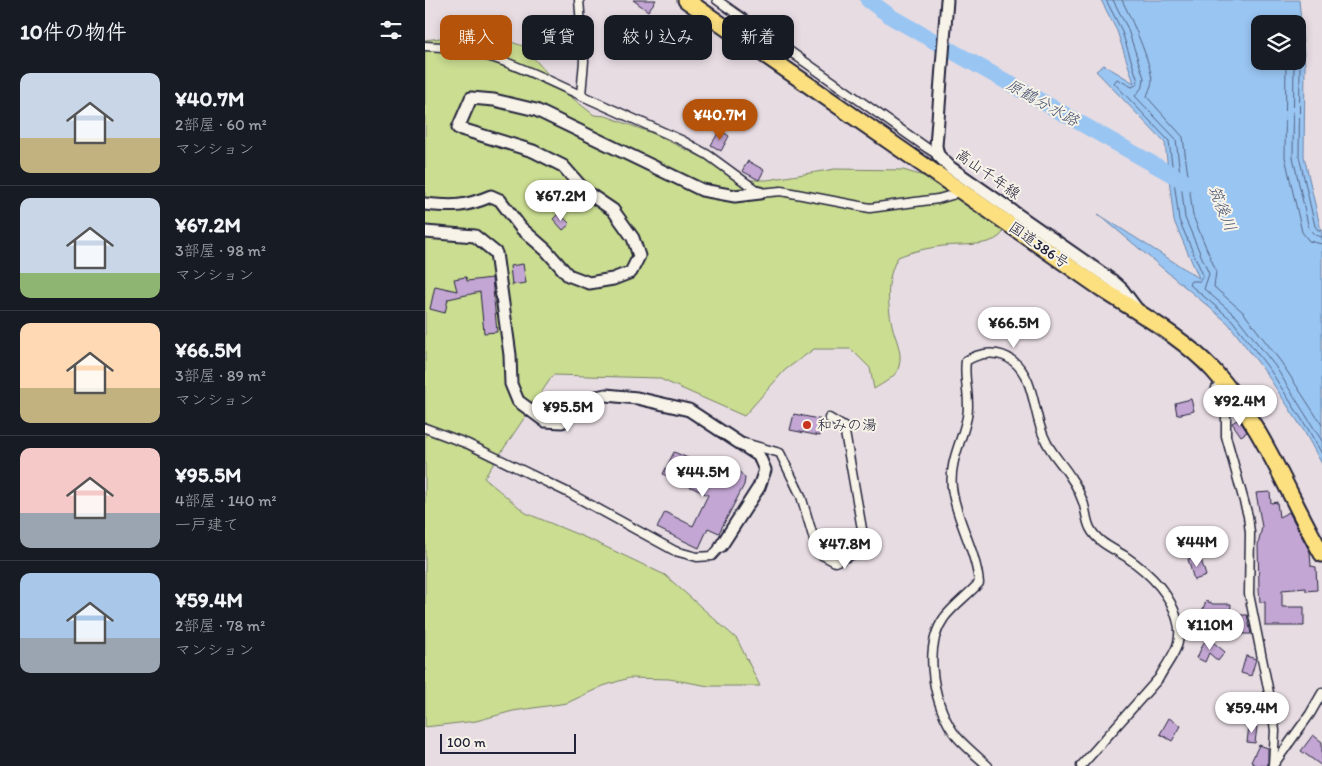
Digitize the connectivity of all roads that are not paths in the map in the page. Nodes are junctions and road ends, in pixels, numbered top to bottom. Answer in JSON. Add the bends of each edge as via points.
{"nodes":[{"id":1,"x":579,"y":0,"type":"edge"},
{"id":2,"x":687,"y":0,"type":"edge"},
{"id":3,"x":717,"y":0,"type":"edge"},
{"id":4,"x":947,"y":0,"type":"edge"},
{"id":5,"x":425,"y":46,"type":"edge"},
{"id":6,"x":581,"y":96,"type":"junction"},
{"id":7,"x":937,"y":150,"type":"junction"},
{"id":8,"x":958,"y":187,"type":"junction"},
{"id":9,"x":760,"y":193,"type":"junction"},
{"id":10,"x":425,"y":204,"type":"edge"},
{"id":11,"x":425,"y":232,"type":"edge"},
{"id":12,"x":1141,"y":314,"type":"junction"},
{"id":13,"x":1222,"y":381,"type":"junction"},
{"id":14,"x":829,"y":418,"type":"dead end"},
{"id":15,"x":425,"y":428,"type":"edge"},
{"id":16,"x":735,"y":441,"type":"junction"},
{"id":17,"x":721,"y":546,"type":"joint"},
{"id":18,"x":1322,"y":554,"type":"edge"},
{"id":19,"x":1322,"y":693,"type":"edge"},
{"id":20,"x":988,"y":766,"type":"edge"},
{"id":21,"x":1081,"y":766,"type":"edge"},
{"id":22,"x":1273,"y":766,"type":"edge"}],
"edges":[{"from":1,"to":6,"type":"street","via":[[584,61]]},
{"from":2,"to":8,"type":"highway","name":"国道386号"},
{"from":3,"to":7,"type":"street","via":[[927,148]]},
{"from":4,"to":7,"type":"street","name":"高山千年線"},
{"from":5,"to":6,"type":"street","via":[[471,50],[506,61]]},
{"from":6,"to":9,"type":"street","via":[[683,141]]},
{"from":7,"to":12,"type":"street","name":"高山千年線","via":[[951,168],[1113,281]]},
{"from":8,"to":9,"type":"street","via":[[952,195],[945,197],[870,208],[781,191]]},
{"from":8,"to":12,"type":"highway","name":"国道386号"},
{"from":9,"to":10,"type":"street","via":[[735,196],[702,190],[536,110],[471,98],[458,128],[533,151],[563,166],[585,191],[613,210],[633,238],[639,256],[631,272],[589,283],[568,275],[521,228],[501,200],[491,196],[470,205]]},
{"from":11,"to":16,"type":"street","via":[[475,236],[496,253],[511,384],[518,401],[545,421],[562,422],[587,399],[606,395],[637,398],[689,410]]},
{"from":12,"to":13,"type":"highway","name":"国道386号","via":[[1183,343]]},
{"from":13,"to":18,"type":"highway","name":"国道386号","via":[[1264,445]]},
{"from":13,"to":22,"type":"street","via":[[1216,388],[1225,403],[1226,436],[1248,516],[1249,594],[1272,708],[1275,731]]},
{"from":14,"to":16,"type":"street","via":[[844,427],[862,529],[854,554],[835,562],[818,553],[801,496],[780,452]]},
{"from":15,"to":17,"type":"street","via":[[468,444],[560,489],[675,551],[697,557],[712,556]]},
{"from":16,"to":17,"type":"street","via":[[759,456],[765,470],[759,487]]},
{"from":19,"to":22,"type":"street"},
{"from":20,"to":21,"type":"street","via":[[957,737],[947,719],[936,692],[932,650],[934,637],[944,618],[979,583],[978,568],[952,490],[951,473],[967,417],[966,361],[987,353],[1012,360],[1021,370],[1029,385],[1044,439],[1071,478],[1095,536],[1147,573],[1163,590],[1178,620],[1179,646],[1169,663]]}]}
